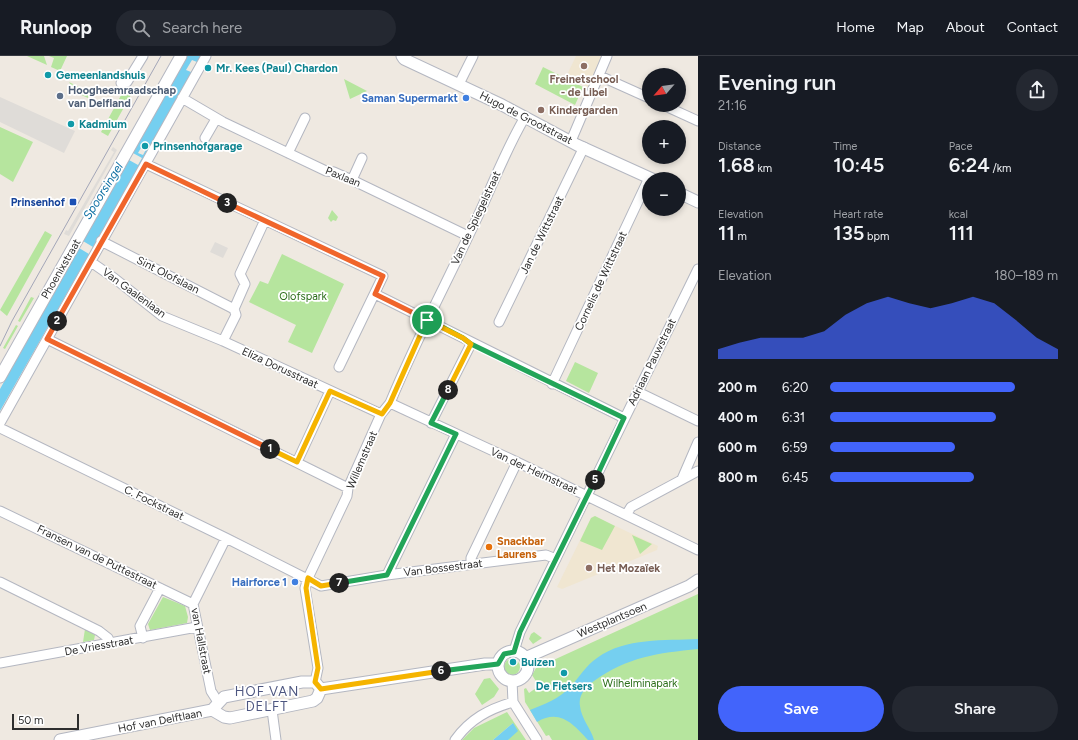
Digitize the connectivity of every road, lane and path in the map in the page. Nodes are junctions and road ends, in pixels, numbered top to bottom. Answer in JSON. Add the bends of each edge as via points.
{"nodes":[{"id":1,"x":143,"y":56,"type":"edge"},
{"id":2,"x":172,"y":56,"type":"edge"},
{"id":3,"x":180,"y":56,"type":"edge"},
{"id":4,"x":206,"y":56,"type":"edge"},
{"id":5,"x":402,"y":56,"type":"edge"},
{"id":6,"x":420,"y":56,"type":"edge"},
{"id":7,"x":473,"y":56,"type":"edge"},
{"id":8,"x":607,"y":56,"type":"edge"},
{"id":9,"x":424,"y":67,"type":"junction"},
{"id":10,"x":600,"y":76,"type":"junction"},
{"id":11,"x":121,"y":83,"type":"dead end"},
{"id":12,"x":459,"y":84,"type":"junction"},
{"id":13,"x":642,"y":95,"type":"edge"},
{"id":14,"x":182,"y":98,"type":"junction"},
{"id":15,"x":678,"y":112,"type":"edge"},
{"id":16,"x":525,"y":117,"type":"junction"},
{"id":17,"x":305,"y":118,"type":"dead end"},
{"id":18,"x":216,"y":119,"type":"junction"},
{"id":19,"x":698,"y":121,"type":"edge"},
{"id":20,"x":205,"y":138,"type":"dead end"},
{"id":21,"x":571,"y":141,"type":"junction"},
{"id":22,"x":584,"y":148,"type":"junction"},
{"id":23,"x":288,"y":153,"type":"junction"},
{"id":24,"x":362,"y":158,"type":"dead end"},
{"id":25,"x":146,"y":164,"type":"junction"},
{"id":26,"x":642,"y":174,"type":"edge"},
{"id":27,"x":352,"y":180,"type":"junction"},
{"id":28,"x":642,"y":195,"type":"edge"},
{"id":29,"x":686,"y":196,"type":"edge"},
{"id":30,"x":698,"y":202,"type":"edge"},
{"id":31,"x":265,"y":220,"type":"junction"},
{"id":32,"x":468,"y":236,"type":"junction"},
{"id":33,"x":102,"y":241,"type":"junction"},
{"id":34,"x":91,"y":262,"type":"junction"},
{"id":35,"x":698,"y":269,"type":"edge"},
{"id":36,"x":375,"y":294,"type":"junction"},
{"id":37,"x":234,"y":309,"type":"junction"},
{"id":38,"x":427,"y":320,"type":"junction"},
{"id":39,"x":499,"y":322,"type":"dead end"},
{"id":40,"x":47,"y":339,"type":"junction"},
{"id":41,"x":223,"y":341,"type":"junction"},
{"id":42,"x":471,"y":344,"type":"junction"},
{"id":43,"x":0,"y":363,"type":"edge"},
{"id":44,"x":339,"y":367,"type":"dead end"},
{"id":45,"x":0,"y":377,"type":"edge"},
{"id":46,"x":552,"y":384,"type":"junction"},
{"id":47,"x":330,"y":391,"type":"junction"},
{"id":48,"x":638,"y":392,"type":"junction"},
{"id":49,"x":390,"y":403,"type":"junction"},
{"id":50,"x":382,"y":414,"type":"junction"},
{"id":51,"x":624,"y":418,"type":"junction"},
{"id":52,"x":698,"y":421,"type":"edge"},
{"id":53,"x":0,"y":423,"type":"edge"},
{"id":54,"x":431,"y":423,"type":"junction"},
{"id":55,"x":0,"y":428,"type":"edge"},
{"id":56,"x":456,"y":434,"type":"junction"},
{"id":57,"x":698,"y":442,"type":"edge"},
{"id":58,"x":297,"y":462,"type":"junction"},
{"id":59,"x":517,"y":462,"type":"junction"},
{"id":60,"x":698,"y":471,"type":"edge"},
{"id":61,"x":682,"y":480,"type":"junction"},
{"id":62,"x":348,"y":488,"type":"junction"},
{"id":63,"x":587,"y":496,"type":"junction"},
{"id":64,"x":0,"y":511,"type":"edge"},
{"id":65,"x":626,"y":514,"type":"junction"},
{"id":66,"x":226,"y":538,"type":"junction"},
{"id":67,"x":698,"y":550,"type":"edge"},
{"id":68,"x":556,"y":559,"type":"junction"},
{"id":69,"x":470,"y":564,"type":"junction"},
{"id":70,"x":387,"y":575,"type":"junction"},
{"id":71,"x":308,"y":578,"type":"junction"},
{"id":72,"x":698,"y":580,"type":"edge"},
{"id":73,"x":0,"y":582,"type":"edge"},
{"id":74,"x":160,"y":588,"type":"junction"},
{"id":75,"x":193,"y":604,"type":"junction"},
{"id":76,"x":197,"y":627,"type":"junction"},
{"id":77,"x":143,"y":638,"type":"junction"},
{"id":78,"x":110,"y":643,"type":"junction"},
{"id":79,"x":514,"y":652,"type":"junction"},
{"id":80,"x":525,"y":658,"type":"junction"},
{"id":81,"x":0,"y":663,"type":"edge"},
{"id":82,"x":498,"y":664,"type":"junction"},
{"id":83,"x":512,"y":681,"type":"junction"},
{"id":84,"x":318,"y":686,"type":"junction"},
{"id":85,"x":513,"y":702,"type":"junction"},
{"id":86,"x":215,"y":706,"type":"junction"},
{"id":87,"x":272,"y":710,"type":"junction"},
{"id":88,"x":533,"y":736,"type":"edge"},
{"id":89,"x":60,"y":740,"type":"edge"},
{"id":90,"x":276,"y":740,"type":"edge"},
{"id":91,"x":455,"y":740,"type":"edge"}],
"edges":[{"from":1,"to":11,"type":"street","via":[[127,82]]},
{"from":2,"to":43,"type":"street","name":"Phoenixstraat"},
{"from":3,"to":45,"type":"street","name":"Phoenixstraat"},
{"from":4,"to":14,"type":"street"},
{"from":5,"to":9,"type":"street","name":"Hugo de Grootstraat","via":[[417,66]]},
{"from":6,"to":9,"type":"street"},
{"from":7,"to":12,"type":"street"},
{"from":8,"to":10,"type":"street"},
{"from":9,"to":12,"type":"street","name":"Hugo de Grootstraat"},
{"from":10,"to":13,"type":"street"},
{"from":10,"to":21,"type":"street"},
{"from":12,"to":16,"type":"street","name":"Hugo de Grootstraat"},
{"from":14,"to":18,"type":"street","name":"Paxlaan"},
{"from":14,"to":25,"type":"street"},
{"from":15,"to":19,"type":"street"},
{"from":16,"to":21,"type":"street","name":"Hugo de Grootstraat"},
{"from":16,"to":32,"type":"street","name":"Van de Spiegelstraat"},
{"from":17,"to":23,"type":"street"},
{"from":18,"to":20,"type":"street"},
{"from":18,"to":23,"type":"street","name":"Paxlaan"},
{"from":21,"to":22,"type":"street","name":"Hugo de Grootstraat"},
{"from":22,"to":26,"type":"street","name":"Hugo de Grootstraat"},
{"from":22,"to":39,"type":"street","name":"Jan de Wittstraat"},
{"from":23,"to":27,"type":"street","name":"Paxlaan"},
{"from":24,"to":27,"type":"street"},
{"from":25,"to":31,"type":"street"},
{"from":25,"to":33,"type":"street"},
{"from":27,"to":32,"type":"street","name":"Paxlaan"},
{"from":28,"to":46,"type":"street","name":"Cornelis de Wittstraat"},
{"from":29,"to":30,"type":"street"},
{"from":31,"to":36,"type":"street","via":[[383,276]]},
{"from":31,"to":37,"type":"street","via":[[240,274],[245,284]]},
{"from":32,"to":38,"type":"street","name":"Van de Spiegelstraat"},
{"from":33,"to":34,"type":"street"},
{"from":33,"to":37,"type":"street","name":"Sint Olofslaan"},
{"from":34,"to":40,"type":"street"},
{"from":34,"to":41,"type":"street","name":"Van Gaalenlaan","via":[[162,316]]},
{"from":35,"to":48,"type":"street","name":"Adriaan Pauwstraat"},
{"from":36,"to":38,"type":"street"},
{"from":36,"to":44,"type":"street"},
{"from":37,"to":41,"type":"street","via":[[236,315]]},
{"from":38,"to":42,"type":"street"},
{"from":38,"to":49,"type":"street","name":"Willemstraat"},
{"from":40,"to":53,"type":"street"},
{"from":40,"to":58,"type":"street"},
{"from":41,"to":47,"type":"street","name":"Eliza Dorusstraat"},
{"from":42,"to":46,"type":"street"},
{"from":42,"to":54,"type":"street"},
{"from":46,"to":51,"type":"street"},
{"from":47,"to":50,"type":"street","name":"Eliza Dorusstraat"},
{"from":47,"to":58,"type":"street"},
{"from":48,"to":51,"type":"street","name":"Adriaan Pauwstraat"},
{"from":48,"to":52,"type":"street"},
{"from":49,"to":50,"type":"street","name":"Willemstraat"},
{"from":49,"to":54,"type":"street","name":"Van der Heimstraat"},
{"from":50,"to":62,"type":"street","name":"Willemstraat"},
{"from":51,"to":63,"type":"street","name":"Adriaan Pauwstraat"},
{"from":54,"to":56,"type":"street","name":"Van der Heimstraat"},
{"from":55,"to":66,"type":"street","name":"C. Fockstraat"},
{"from":56,"to":59,"type":"street","name":"Van der Heimstraat"},
{"from":56,"to":70,"type":"street"},
{"from":57,"to":61,"type":"street"},
{"from":58,"to":62,"type":"street"},
{"from":59,"to":63,"type":"street","name":"Van der Heimstraat"},
{"from":59,"to":69,"type":"street"},
{"from":60,"to":61,"type":"street"},
{"from":61,"to":65,"type":"street","via":[[632,507]]},
{"from":62,"to":71,"type":"street","name":"Willemstraat","via":[[347,496]]},
{"from":63,"to":65,"type":"street","name":"Van der Heimstraat"},
{"from":63,"to":68,"type":"street","name":"Adriaan Pauwstraat"},
{"from":64,"to":74,"type":"street","name":"Fransen van de Puttestraat"},
{"from":65,"to":67,"type":"street","name":"Van der Heimstraat"},
{"from":66,"to":71,"type":"street","name":"C. Fockstraat"},
{"from":66,"to":75,"type":"street","name":"van Hallstraat"},
{"from":68,"to":69,"type":"street","name":"Van Bossestraat","via":[[546,555]]},
{"from":68,"to":79,"type":"street","name":"Adriaan Pauwstraat","via":[[520,632]]},
{"from":69,"to":70,"type":"street","name":"Van Bossestraat"},
{"from":70,"to":71,"type":"street","name":"Van Bossestraat","via":[[321,586]]},
{"from":71,"to":84,"type":"street","via":[[306,588],[318,668]]},
{"from":72,"to":80,"type":"street","name":"Westplantsoen"},
{"from":73,"to":78,"type":"street","via":[[99,631]]},
{"from":74,"to":75,"type":"street","name":"Fransen van de Puttestraat"},
{"from":74,"to":77,"type":"street","via":[[140,626]]},
{"from":75,"to":76,"type":"street","name":"van Hallstraat"},
{"from":76,"to":77,"type":"street","name":"De Vriesstraat"},
{"from":76,"to":86,"type":"street","name":"van Hallstraat"},
{"from":77,"to":78,"type":"street","name":"De Vriesstraat"},
{"from":78,"to":81,"type":"street","name":"De Vriesstraat"},
{"from":79,"to":80,"type":"street"},
{"from":79,"to":82,"type":"street","via":[[504,654]]},
{"from":80,"to":83,"type":"street","via":[[527,667],[524,675]]},
{"from":82,"to":83,"type":"street","via":[[501,676]]},
{"from":82,"to":84,"type":"street","name":"Hof van Delftlaan"},
{"from":83,"to":85,"type":"street"},
{"from":84,"to":86,"type":"street","name":"Hof van Delftlaan","via":[[308,680],[224,697]]},
{"from":84,"to":87,"type":"street","name":"Hof van Delftlaan","via":[[317,698],[313,701]]},
{"from":85,"to":88,"type":"street"},
{"from":85,"to":91,"type":"street","via":[[485,712],[472,721]]},
{"from":86,"to":87,"type":"street","name":"Hof van Delftlaan","via":[[224,717],[230,718]]},
{"from":86,"to":89,"type":"street","name":"Hof van Delftlaan"},
{"from":87,"to":90,"type":"street"}]}
